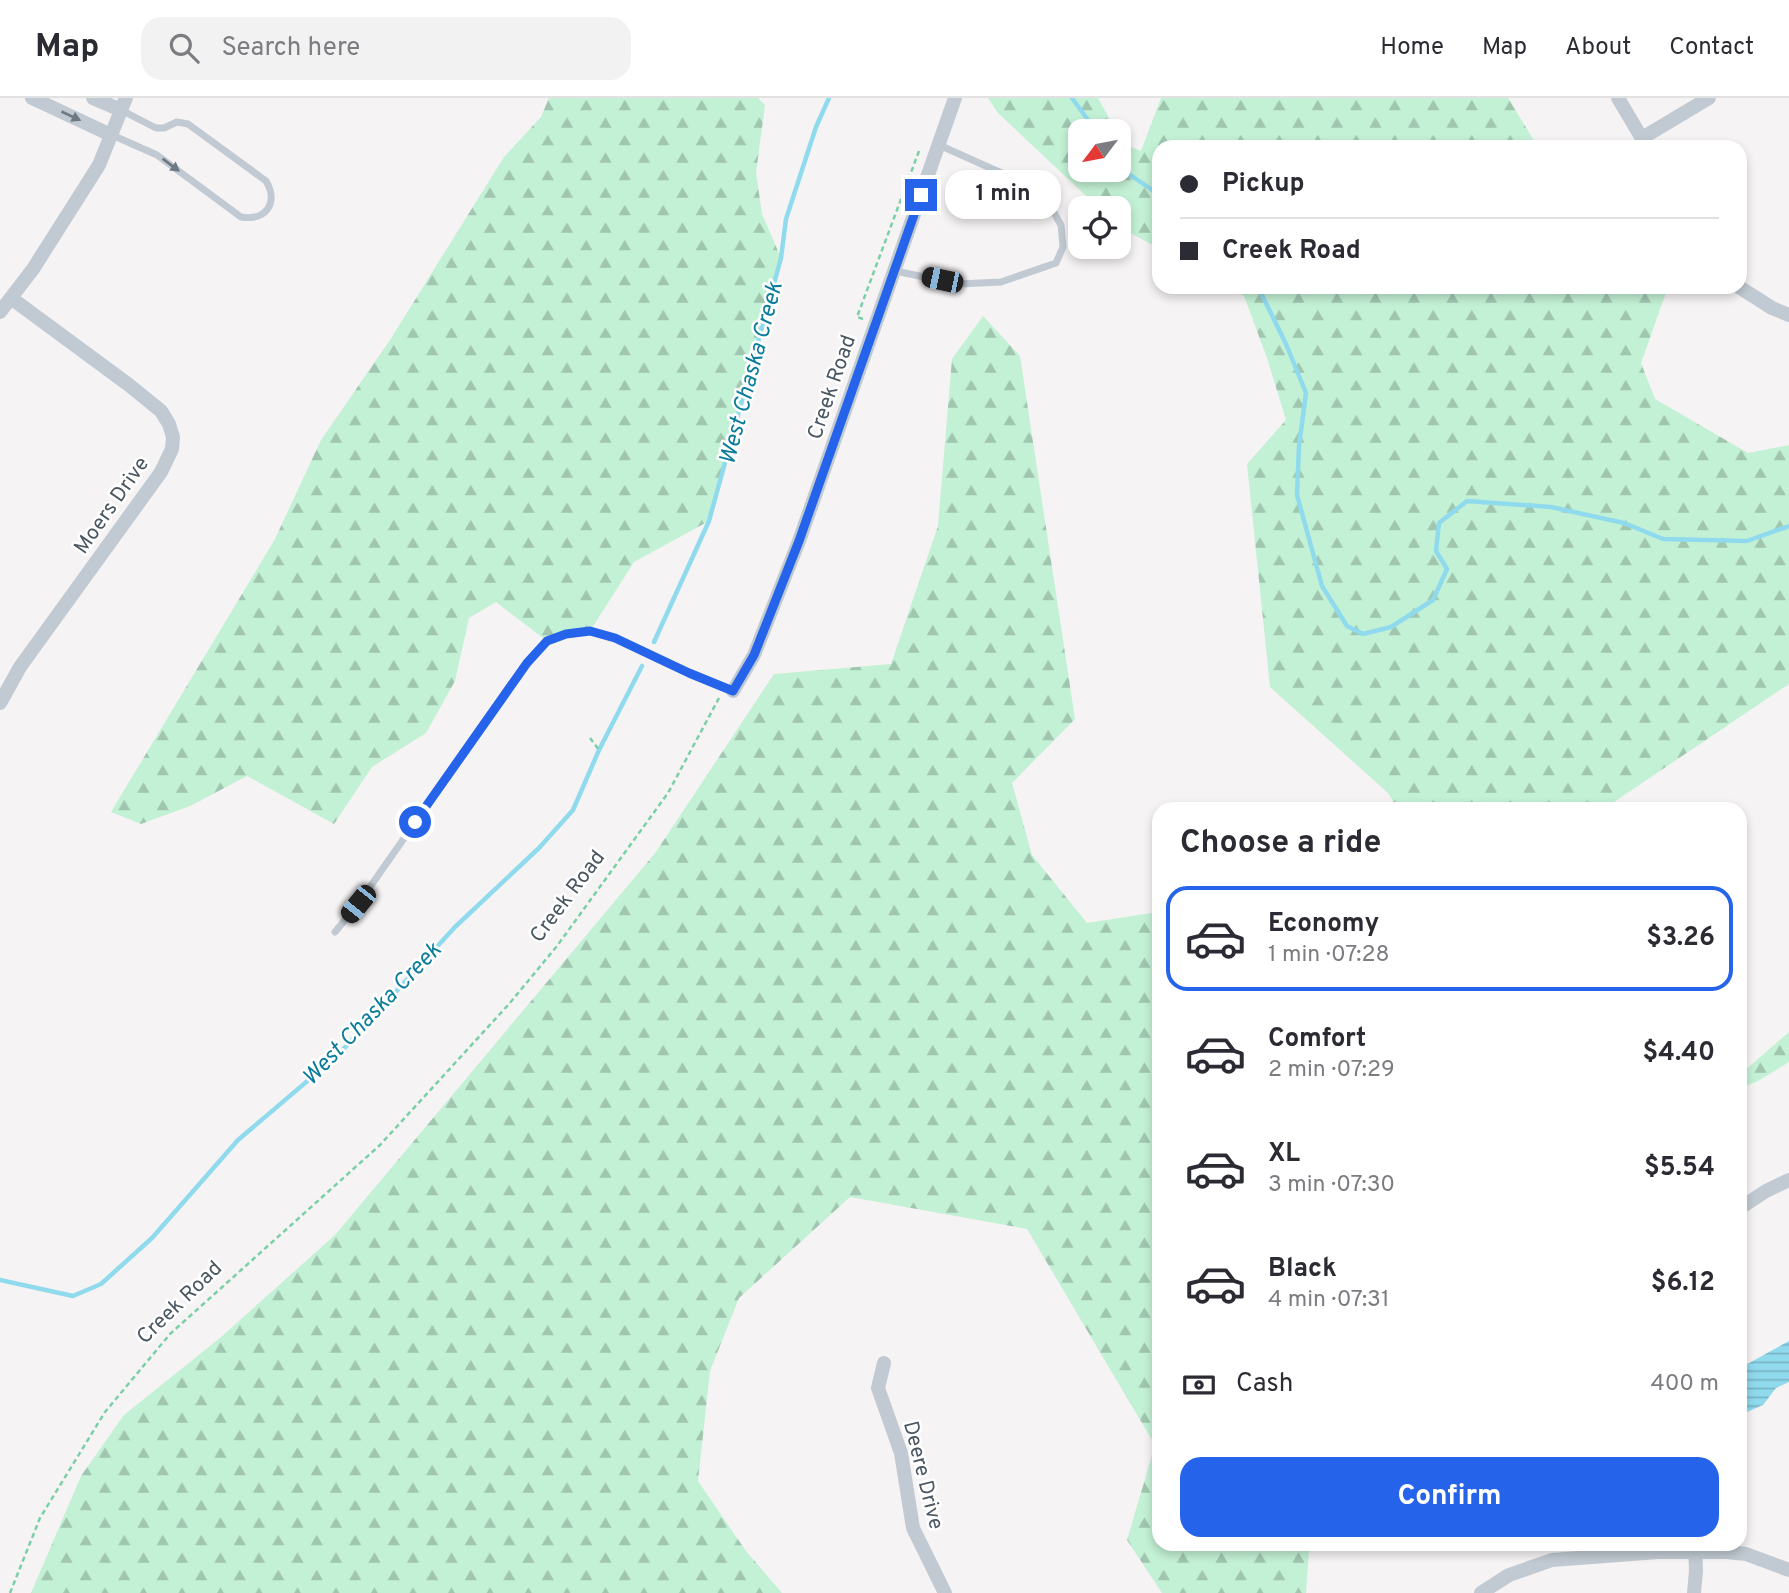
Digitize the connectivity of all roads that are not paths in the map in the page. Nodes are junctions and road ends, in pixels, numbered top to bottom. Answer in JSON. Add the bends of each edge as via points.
{"nodes":[{"id":1,"x":32,"y":98,"type":"edge"},
{"id":2,"x":93,"y":98,"type":"edge"},
{"id":3,"x":955,"y":98,"type":"edge"},
{"id":4,"x":1618,"y":98,"type":"edge"},
{"id":5,"x":1709,"y":98,"type":"edge"},
{"id":6,"x":123,"y":104,"type":"edge"},
{"id":7,"x":111,"y":135,"type":"junction"},
{"id":8,"x":1642,"y":140,"type":"edge"},
{"id":9,"x":1648,"y":140,"type":"edge"},
{"id":10,"x":939,"y":145,"type":"junction"},
{"id":11,"x":894,"y":270,"type":"junction"},
{"id":12,"x":1747,"y":292,"type":"edge"},
{"id":13,"x":11,"y":298,"type":"junction"},
{"id":14,"x":0,"y":312,"type":"edge"},
{"id":15,"x":1789,"y":315,"type":"edge"},
{"id":16,"x":733,"y":691,"type":"joint"},
{"id":17,"x":0,"y":703,"type":"edge"},
{"id":18,"x":335,"y":932,"type":"dead end"},
{"id":19,"x":1789,"y":1180,"type":"edge"},
{"id":20,"x":1747,"y":1204,"type":"edge"},
{"id":21,"x":884,"y":1363,"type":"dead end"},
{"id":22,"x":1651,"y":1551,"type":"edge"},
{"id":23,"x":1695,"y":1551,"type":"edge"},
{"id":24,"x":1724,"y":1551,"type":"edge"},
{"id":25,"x":1789,"y":1570,"type":"edge"},
{"id":26,"x":945,"y":1593,"type":"edge"},
{"id":27,"x":1481,"y":1593,"type":"edge"},
{"id":28,"x":1694,"y":1593,"type":"edge"}],
"edges":[{"from":1,"to":7,"type":"street","one_way":true},
{"from":2,"to":6,"type":"street"},
{"from":3,"to":10,"type":"street","name":"Creek Road"},
{"from":4,"to":8,"type":"street"},
{"from":5,"to":9,"type":"street"},
{"from":6,"to":7,"type":"street"},
{"from":7,"to":6,"type":"lane","one_way":true,"via":[[157,155],[241,217],[259,217],[268,210],[272,200],[267,181],[188,124],[156,128]]},
{"from":7,"to":13,"type":"street","via":[[99,165]]},
{"from":10,"to":11,"type":"street","name":"Creek Road"},
{"from":10,"to":11,"type":"lane","via":[[1024,183],[1048,202],[1061,225],[1063,247],[1056,263],[1001,282],[959,284]]},
{"from":11,"to":16,"type":"street","name":"Creek Road","via":[[794,552],[754,655]]},
{"from":12,"to":15,"type":"street"},
{"from":13,"to":14,"type":"street"},
{"from":13,"to":17,"type":"street","name":"Moers Drive","via":[[161,411],[173,437],[161,472],[20,667]]},
{"from":16,"to":18,"type":"lane","via":[[590,631],[547,641]]},
{"from":19,"to":20,"type":"street"},
{"from":21,"to":26,"type":"street","name":"Deere Drive","via":[[878,1388],[901,1453],[913,1528]]},
{"from":22,"to":27,"type":"street","via":[[1552,1560],[1509,1575]]},
{"from":23,"to":28,"type":"street"},
{"from":24,"to":25,"type":"street"}]}
